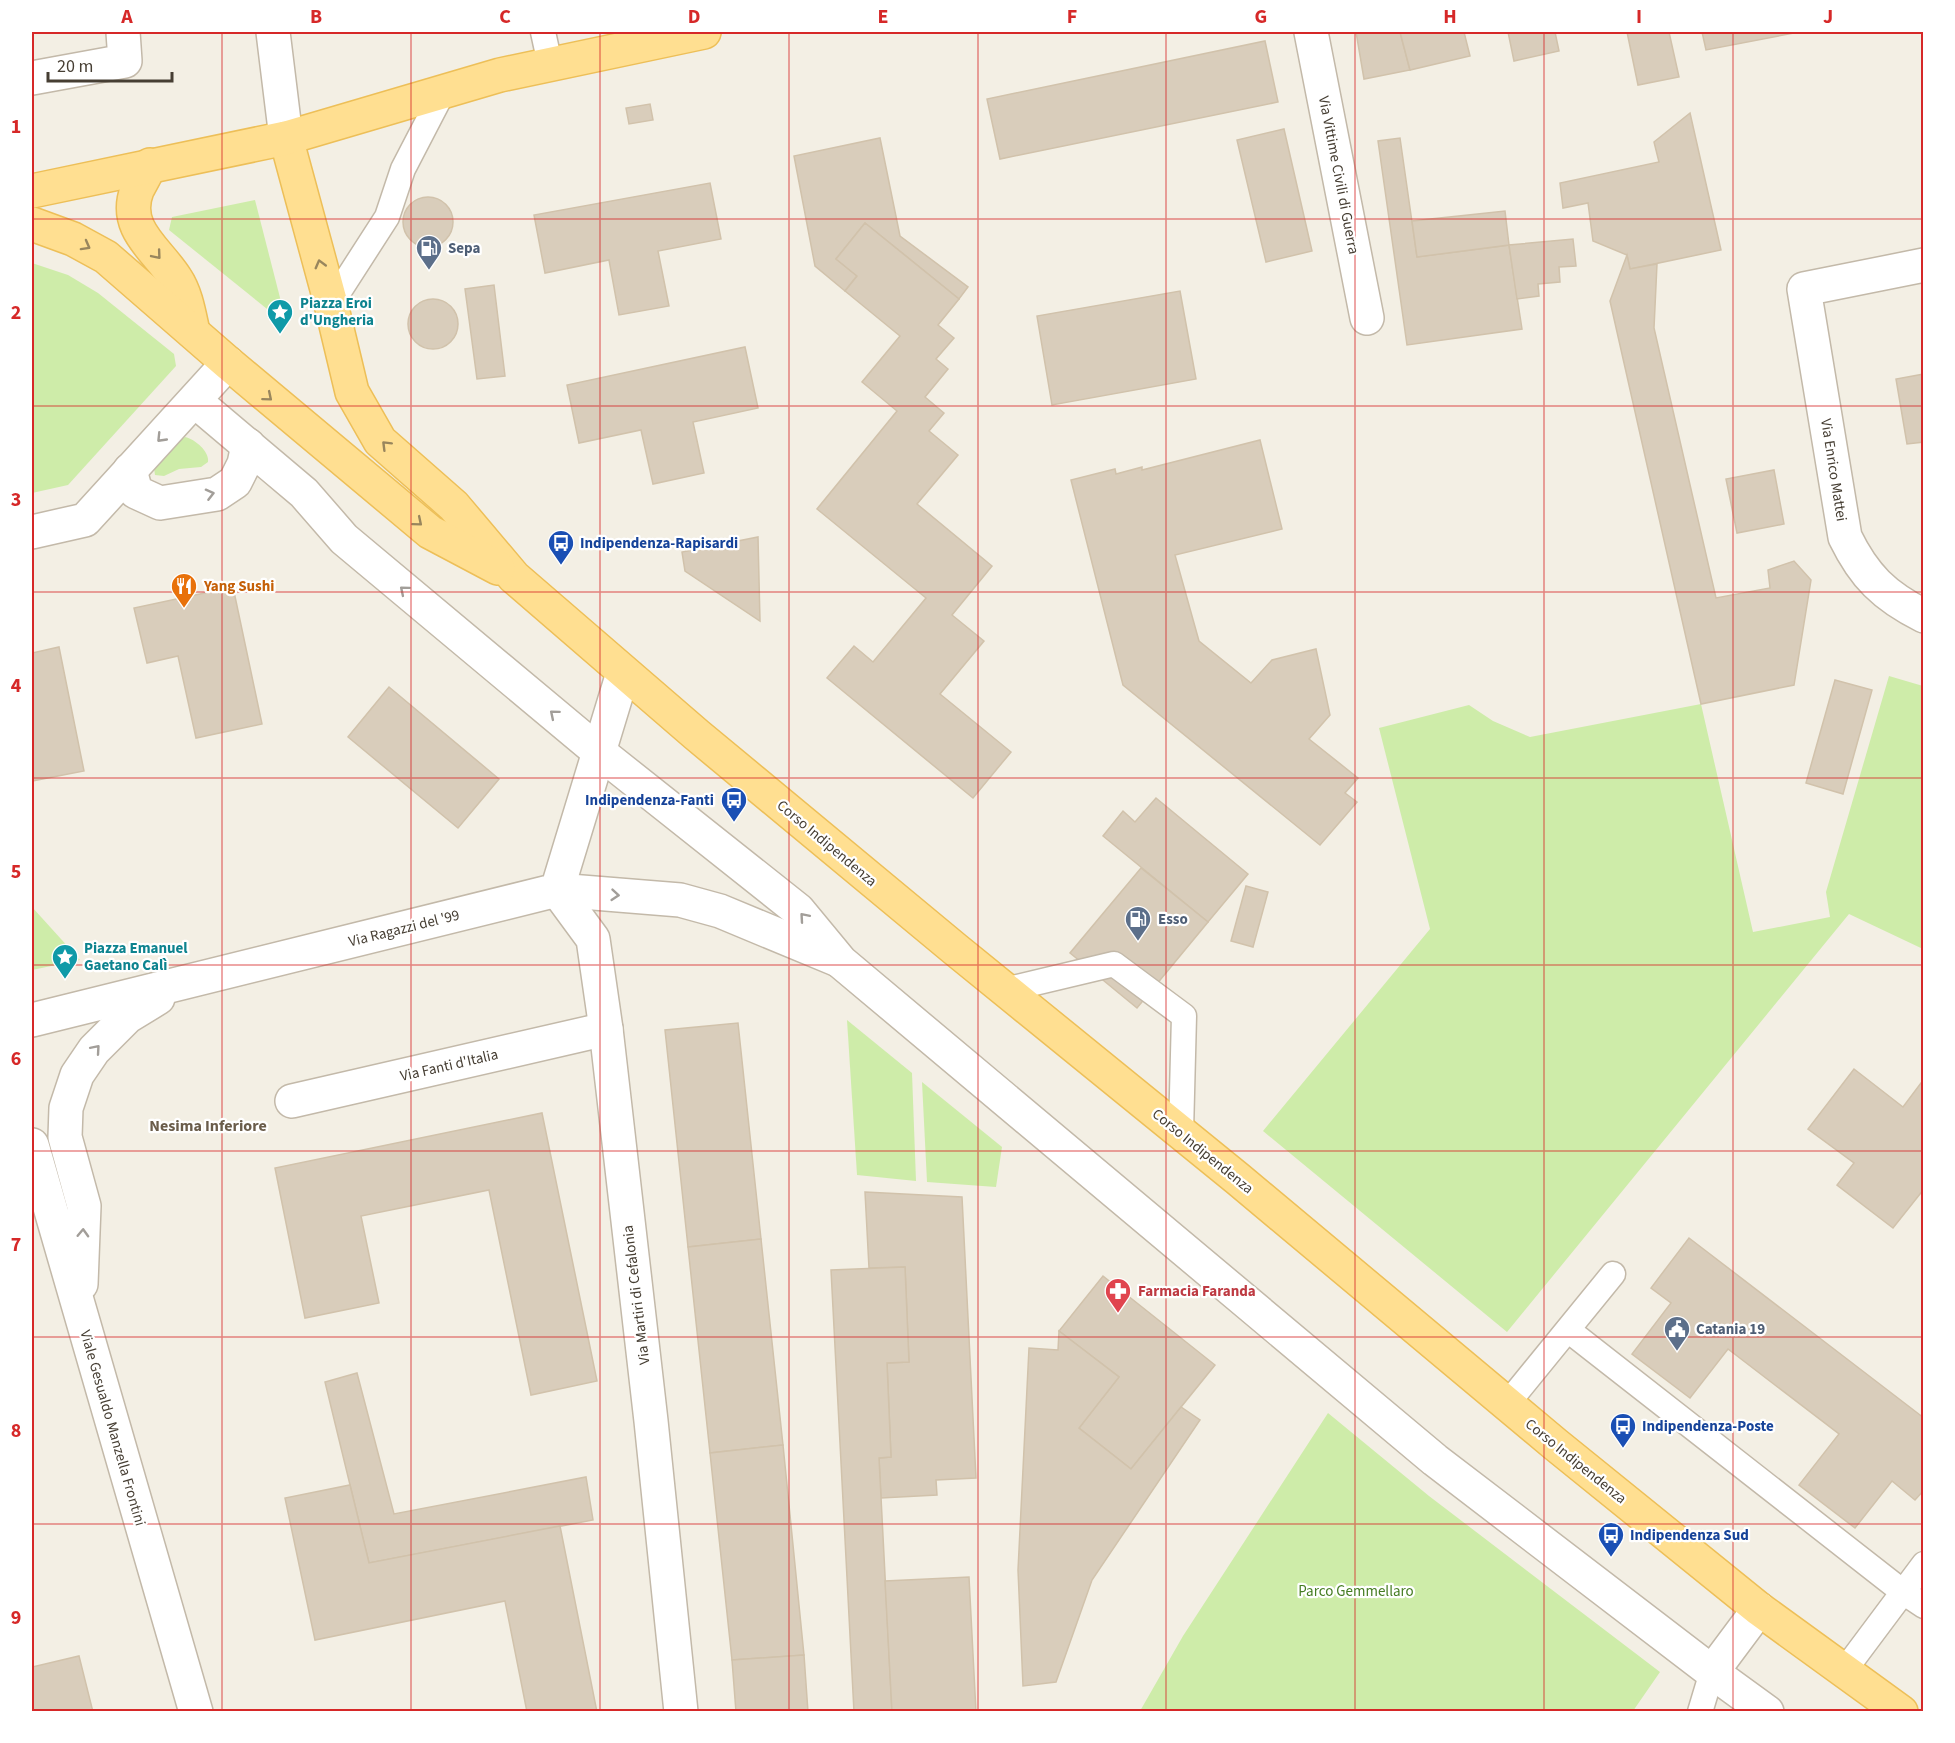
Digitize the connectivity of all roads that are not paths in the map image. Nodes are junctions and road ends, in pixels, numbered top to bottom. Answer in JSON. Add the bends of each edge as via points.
{"nodes":[{"id":1,"x":123,"y":32,"type":"edge"},
{"id":2,"x":273,"y":32,"type":"edge"},
{"id":3,"x":543,"y":32,"type":"edge"},
{"id":4,"x":704,"y":32,"type":"edge"},
{"id":5,"x":1311,"y":32,"type":"edge"},
{"id":6,"x":550,"y":64,"type":"junction"},
{"id":7,"x":32,"y":78,"type":"edge"},
{"id":8,"x":444,"y":90,"type":"junction"},
{"id":9,"x":286,"y":138,"type":"junction"},
{"id":10,"x":150,"y":165,"type":"junction"},
{"id":11,"x":32,"y":191,"type":"edge"},
{"id":12,"x":32,"y":224,"type":"edge"},
{"id":13,"x":1923,"y":265,"type":"edge"},
{"id":14,"x":331,"y":304,"type":"junction"},
{"id":15,"x":1367,"y":318,"type":"dead end"},
{"id":16,"x":194,"y":332,"type":"junction"},
{"id":17,"x":228,"y":363,"type":"junction"},
{"id":18,"x":195,"y":401,"type":"junction"},
{"id":19,"x":248,"y":445,"type":"junction"},
{"id":20,"x":130,"y":470,"type":"junction"},
{"id":21,"x":32,"y":532,"type":"edge"},
{"id":22,"x":514,"y":577,"type":"junction"},
{"id":23,"x":1923,"y":616,"type":"edge"},
{"id":24,"x":623,"y":673,"type":"junction"},
{"id":25,"x":599,"y":752,"type":"junction"},
{"id":26,"x":557,"y":890,"type":"junction"},
{"id":27,"x":841,"y":962,"type":"junction"},
{"id":28,"x":177,"y":985,"type":"junction"},
{"id":29,"x":1005,"y":990,"type":"junction"},
{"id":30,"x":32,"y":1020,"type":"edge"},
{"id":31,"x":606,"y":1029,"type":"junction"},
{"id":32,"x":292,"y":1101,"type":"dead end"},
{"id":33,"x":1180,"y":1132,"type":"junction"},
{"id":34,"x":32,"y":1145,"type":"edge"},
{"id":35,"x":1613,"y":1274,"type":"dead end"},
{"id":36,"x":80,"y":1313,"type":"junction"},
{"id":37,"x":1568,"y":1330,"type":"junction"},
{"id":38,"x":1507,"y":1404,"type":"junction"},
{"id":39,"x":1923,"y":1564,"type":"edge"},
{"id":40,"x":1903,"y":1592,"type":"junction"},
{"id":41,"x":1923,"y":1606,"type":"edge"},
{"id":42,"x":1759,"y":1609,"type":"junction"},
{"id":43,"x":1844,"y":1671,"type":"junction"},
{"id":44,"x":1712,"y":1672,"type":"junction"},
{"id":45,"x":196,"y":1712,"type":"edge"},
{"id":46,"x":681,"y":1712,"type":"edge"},
{"id":47,"x":1700,"y":1712,"type":"edge"},
{"id":48,"x":1767,"y":1712,"type":"edge"},
{"id":49,"x":1901,"y":1712,"type":"edge"}],
"edges":[{"from":1,"to":7,"type":"street","via":[[125,61]]},
{"from":2,"to":9,"type":"street"},
{"from":3,"to":6,"type":"lane"},
{"from":4,"to":6,"type":"main road"},
{"from":5,"to":15,"type":"street","name":"Via Vittime Civili di Guerra"},
{"from":6,"to":8,"type":"main road"},
{"from":8,"to":9,"type":"main road"},
{"from":8,"to":14,"type":"lane","via":[[403,169],[387,217]]},
{"from":9,"to":10,"type":"main road"},
{"from":14,"to":9,"type":"main road","one_way":true},
{"from":10,"to":11,"type":"main road"},
{"from":10,"to":16,"type":"main road","one_way":true,"via":[[137,192],[134,219],[143,238],[176,279]]},
{"from":12,"to":16,"type":"main road","one_way":true,"via":[[106,257]]},
{"from":13,"to":23,"type":"street","name":"Via Enrico Mattei","via":[[1804,289],[1845,537],[1872,581]]},
{"from":22,"to":14,"type":"main road","one_way":true,"via":[[454,506],[380,441],[352,392]]},
{"from":16,"to":17,"type":"main road"},
{"from":17,"to":18,"type":"street"},
{"from":17,"to":22,"type":"main road","one_way":true,"via":[[430,532]]},
{"from":18,"to":19,"type":"street"},
{"from":18,"to":20,"type":"street","one_way":true},
{"from":20,"to":19,"type":"street","one_way":true,"via":[[136,492],[160,503],[217,494],[235,483]]},
{"from":25,"to":19,"type":"street","one_way":true,"via":[[344,539],[304,493]]},
{"from":20,"to":21,"type":"street","via":[[85,520]]},
{"from":22,"to":24,"type":"main road","name":"Corso Indipendenza"},
{"from":24,"to":25,"type":"street"},
{"from":24,"to":29,"type":"main road","name":"Corso Indipendenza"},
{"from":25,"to":26,"type":"street"},
{"from":27,"to":25,"type":"street","one_way":true,"via":[[798,910]]},
{"from":26,"to":27,"type":"street","name":"Via Ragazzi del '99","one_way":true,"via":[[680,900],[720,911]]},
{"from":26,"to":28,"type":"street","name":"Via Ragazzi del '99"},
{"from":26,"to":31,"type":"street","name":"Via Martiri di Cefalonia","via":[[593,939]]},
{"from":27,"to":44,"type":"street","via":[[1435,1460]]},
{"from":28,"to":30,"type":"street","name":"Via Ragazzi del '99"},
{"from":36,"to":28,"type":"street","one_way":true,"via":[[84,1206],[65,1137],[66,1108],[77,1075],[94,1050],[127,1017]]},
{"from":29,"to":33,"type":"main road","name":"Corso Indipendenza"},
{"from":29,"to":33,"type":"lane","via":[[1114,964],[1184,1016]]},
{"from":31,"to":32,"type":"street","name":"Via Fanti d'Italia"},
{"from":31,"to":46,"type":"street","name":"Via Martiri di Cefalonia"},
{"from":33,"to":38,"type":"main road","name":"Corso Indipendenza"},
{"from":34,"to":36,"type":"street","name":"Viale Gesualdo Manzella Frontini"},
{"from":35,"to":37,"type":"lane"},
{"from":36,"to":45,"type":"street","name":"Viale Gesualdo Manzella Frontini"},
{"from":37,"to":38,"type":"lane"},
{"from":37,"to":40,"type":"lane"},
{"from":38,"to":42,"type":"main road","name":"Corso Indipendenza"},
{"from":39,"to":40,"type":"lane"},
{"from":40,"to":41,"type":"lane"},
{"from":40,"to":43,"type":"lane"},
{"from":42,"to":43,"type":"main road","name":"Corso Indipendenza"},
{"from":42,"to":44,"type":"street"},
{"from":43,"to":49,"type":"main road","name":"Corso Indipendenza"},
{"from":44,"to":47,"type":"lane"},
{"from":44,"to":48,"type":"street"}]}
